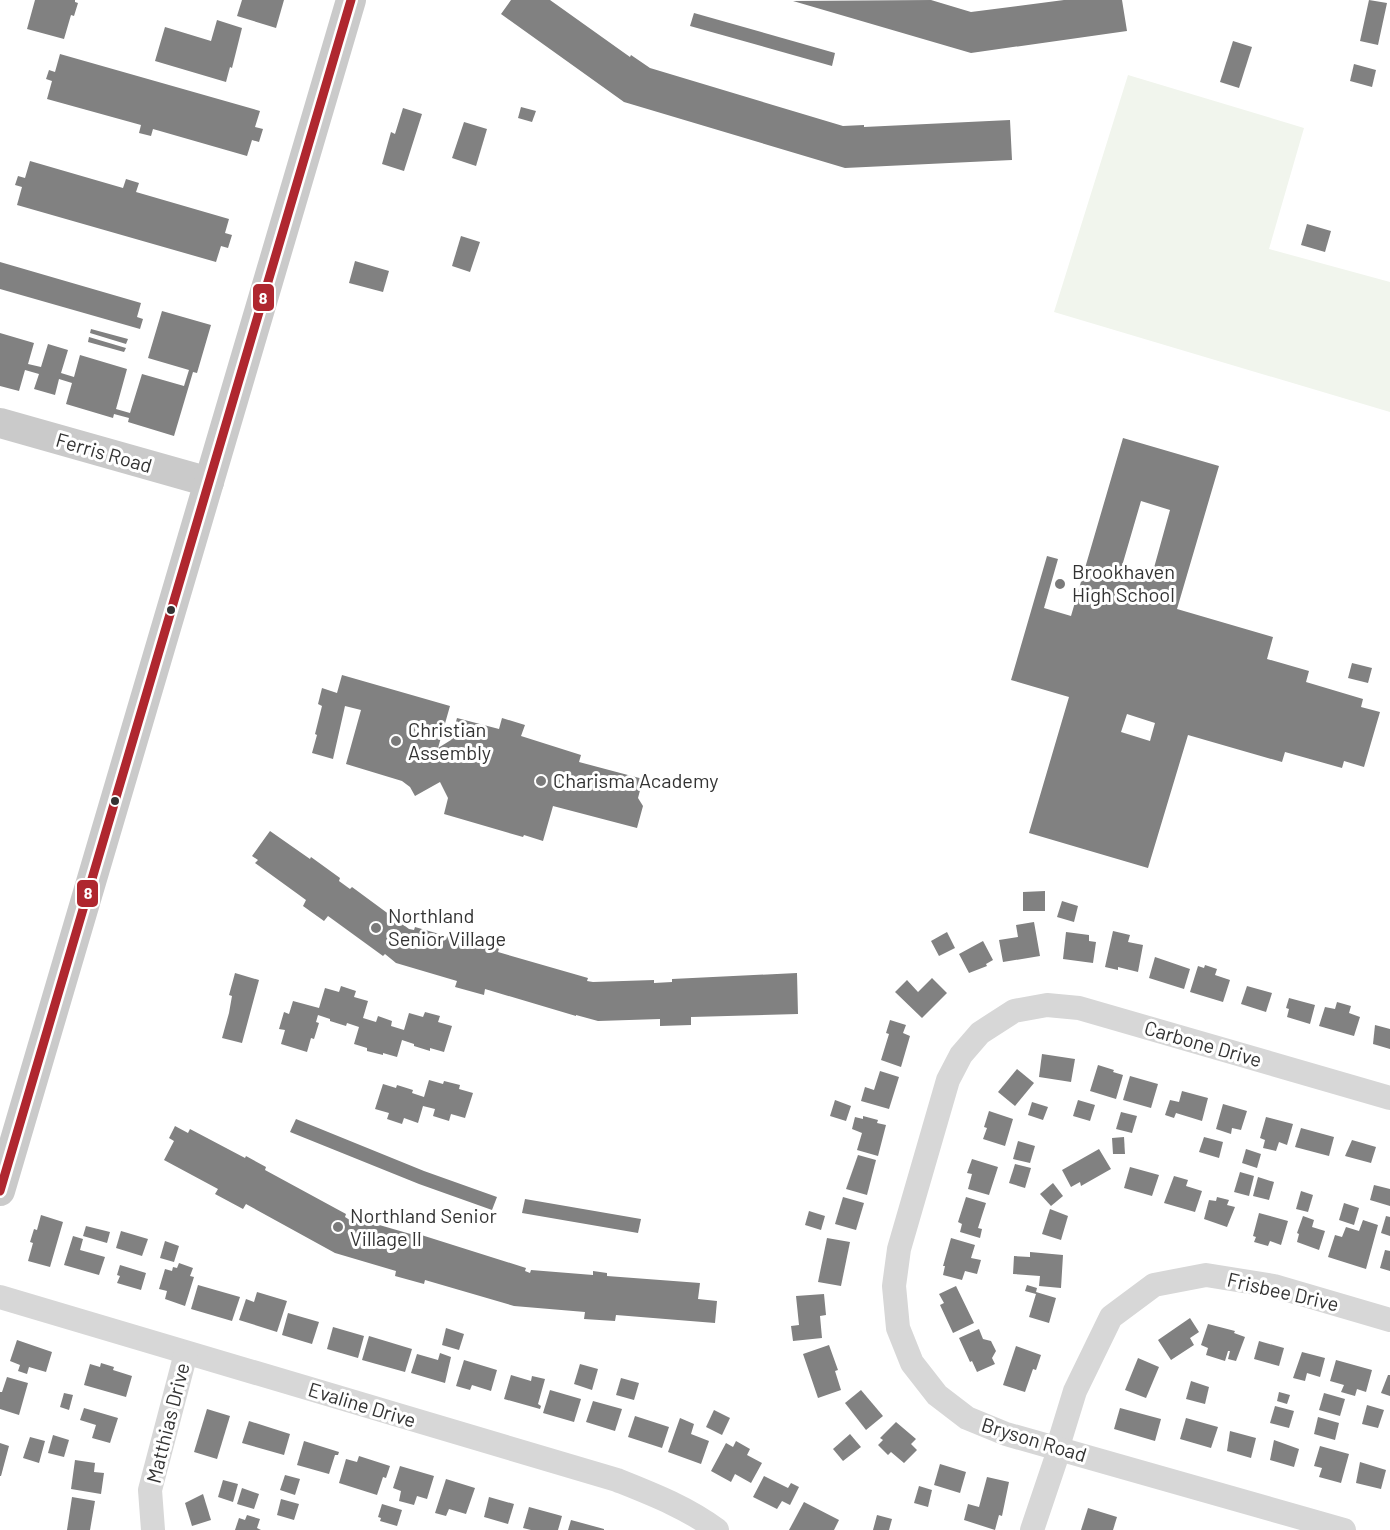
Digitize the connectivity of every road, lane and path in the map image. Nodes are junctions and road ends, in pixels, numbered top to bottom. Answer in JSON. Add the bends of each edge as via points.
{"nodes":[{"id":1,"x":351,"y":0,"type":"edge"},
{"id":2,"x":0,"y":423,"type":"edge"},
{"id":3,"x":209,"y":483,"type":"junction"},
{"id":4,"x":1014,"y":1011,"type":"joint"},
{"id":5,"x":1390,"y":1098,"type":"edge"},
{"id":6,"x":0,"y":1191,"type":"edge"},
{"id":7,"x":0,"y":1297,"type":"edge"},
{"id":8,"x":1390,"y":1320,"type":"edge"},
{"id":9,"x":186,"y":1353,"type":"junction"},
{"id":10,"x":1058,"y":1448,"type":"junction"},
{"id":11,"x":153,"y":1530,"type":"edge"},
{"id":12,"x":717,"y":1530,"type":"edge"},
{"id":13,"x":1032,"y":1530,"type":"edge"},
{"id":14,"x":1344,"y":1530,"type":"edge"}],
"edges":[{"from":1,"to":3,"type":"main road"},
{"from":2,"to":3,"type":"main road","name":"Ferris Road"},
{"from":3,"to":6,"type":"main road"},
{"from":4,"to":5,"type":"street","name":"Carbone Drive","via":[[1047,1005],[1079,1008]]},
{"from":4,"to":10,"type":"street","name":"Bryson Road","via":[[980,1033],[961,1055],[948,1080],[899,1249],[894,1286],[898,1328],[912,1363],[937,1395],[967,1418]]},
{"from":7,"to":9,"type":"street","name":"Evaline Drive"},
{"from":8,"to":10,"type":"street","name":"Frisbee Drive","via":[[1274,1286],[1206,1275],[1154,1285],[1111,1317],[1075,1391]]},
{"from":9,"to":11,"type":"street","name":"Matthias Drive","via":[[150,1490]]},
{"from":9,"to":12,"type":"street","name":"Evaline Drive","via":[[617,1480],[670,1501]]},
{"from":10,"to":13,"type":"street","name":"Frisbee Drive"},
{"from":10,"to":14,"type":"street","name":"Bryson Road"}]}
